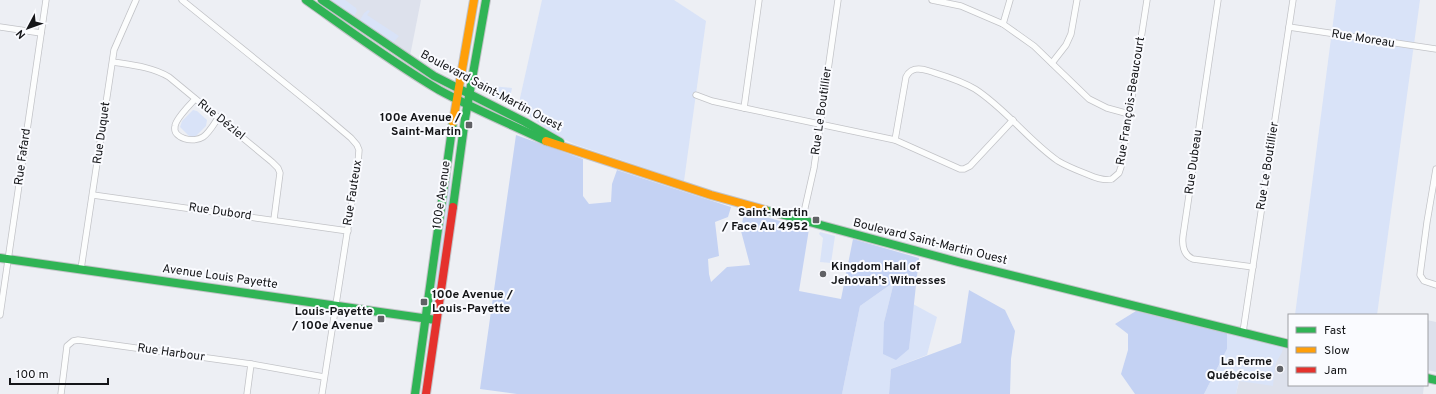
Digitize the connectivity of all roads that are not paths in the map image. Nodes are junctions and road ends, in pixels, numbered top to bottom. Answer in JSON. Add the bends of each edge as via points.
{"nodes":[{"id":1,"x":46,"y":0,"type":"edge"},
{"id":2,"x":136,"y":0,"type":"edge"},
{"id":3,"x":182,"y":0,"type":"edge"},
{"id":4,"x":306,"y":0,"type":"edge"},
{"id":5,"x":322,"y":0,"type":"edge"},
{"id":6,"x":474,"y":0,"type":"edge"},
{"id":7,"x":486,"y":0,"type":"edge"},
{"id":8,"x":759,"y":0,"type":"edge"},
{"id":9,"x":838,"y":0,"type":"edge"},
{"id":10,"x":932,"y":0,"type":"edge"},
{"id":11,"x":1010,"y":0,"type":"edge"},
{"id":12,"x":1077,"y":0,"type":"edge"},
{"id":13,"x":1147,"y":0,"type":"edge"},
{"id":14,"x":1218,"y":0,"type":"edge"},
{"id":15,"x":1293,"y":0,"type":"edge"},
{"id":16,"x":940,"y":1,"type":"edge"},
{"id":17,"x":1003,"y":24,"type":"junction"},
{"id":18,"x":0,"y":27,"type":"edge"},
{"id":19,"x":1289,"y":27,"type":"junction"},
{"id":20,"x":41,"y":33,"type":"junction"},
{"id":21,"x":1436,"y":49,"type":"edge"},
{"id":22,"x":113,"y":62,"type":"junction"},
{"id":23,"x":1052,"y":63,"type":"junction"},
{"id":24,"x":459,"y":90,"type":"junction"},
{"id":25,"x":470,"y":95,"type":"junction"},
{"id":26,"x":696,"y":95,"type":"dead end"},
{"id":27,"x":195,"y":99,"type":"junction"},
{"id":28,"x":457,"y":99,"type":"junction"},
{"id":29,"x":468,"y":105,"type":"junction"},
{"id":30,"x":744,"y":108,"type":"junction"},
{"id":31,"x":1129,"y":114,"type":"junction"},
{"id":32,"x":218,"y":118,"type":"junction"},
{"id":33,"x":1013,"y":120,"type":"junction"},
{"id":34,"x":820,"y":124,"type":"junction"},
{"id":35,"x":896,"y":140,"type":"junction"},
{"id":36,"x":570,"y":148,"type":"junction"},
{"id":37,"x":1436,"y":169,"type":"edge"},
{"id":38,"x":1434,"y":192,"type":"edge"},
{"id":39,"x":93,"y":195,"type":"junction"},
{"id":40,"x":274,"y":220,"type":"junction"},
{"id":41,"x":802,"y":221,"type":"junction"},
{"id":42,"x":348,"y":230,"type":"junction"},
{"id":43,"x":4,"y":259,"type":"edge"},
{"id":44,"x":1253,"y":267,"type":"junction"},
{"id":45,"x":81,"y":269,"type":"junction"},
{"id":46,"x":1436,"y":285,"type":"edge"},
{"id":47,"x":336,"y":306,"type":"junction"},
{"id":48,"x":0,"y":315,"type":"edge"},
{"id":49,"x":425,"y":319,"type":"junction"},
{"id":50,"x":436,"y":320,"type":"junction"},
{"id":51,"x":1243,"y":332,"type":"junction"},
{"id":52,"x":1288,"y":344,"type":"edge"},
{"id":53,"x":251,"y":364,"type":"junction"},
{"id":54,"x":324,"y":377,"type":"junction"},
{"id":55,"x":61,"y":394,"type":"edge"},
{"id":56,"x":247,"y":394,"type":"edge"},
{"id":57,"x":322,"y":394,"type":"edge"},
{"id":58,"x":414,"y":394,"type":"edge"},
{"id":59,"x":426,"y":394,"type":"edge"}],
"edges":[{"from":1,"to":20,"type":"street","name":"Rue Fafard"},
{"from":2,"to":22,"type":"street","name":"Rue Duquet","via":[[114,50]]},
{"from":3,"to":42,"type":"street","name":"Rue Fauteux","via":[[318,110],[357,145],[359,155]]},
{"from":4,"to":28,"type":"main road","name":"Boulevard Saint-Martin Ouest","via":[[403,68]]},
{"from":5,"to":24,"type":"main road","name":"Boulevard Saint-Martin Ouest","via":[[413,63]]},
{"from":6,"to":24,"type":"main road","name":"100e Avenue"},
{"from":7,"to":25,"type":"main road","name":"100e Avenue"},
{"from":8,"to":30,"type":"street"},
{"from":9,"to":34,"type":"street","name":"Rue Le Boutillier"},
{"from":10,"to":16,"type":"street"},
{"from":11,"to":17,"type":"street"},
{"from":12,"to":23,"type":"street","via":[[1071,34],[1066,46]]},
{"from":13,"to":31,"type":"street","name":"Rue François-Beaucourt"},
{"from":14,"to":44,"type":"street","name":"Rue Dubeau","via":[[1183,247],[1186,254],[1193,259]]},
{"from":15,"to":19,"type":"street","name":"Rue Le Boutillier"},
{"from":16,"to":17,"type":"street","via":[[971,10]]},
{"from":17,"to":23,"type":"street","via":[[1034,46]]},
{"from":18,"to":20,"type":"street"},
{"from":19,"to":21,"type":"street","name":"Rue Moreau"},
{"from":19,"to":44,"type":"street","name":"Rue Le Boutillier"},
{"from":20,"to":43,"type":"street","name":"Rue Fafard"},
{"from":22,"to":27,"type":"street","name":"Rue Déziel","via":[[161,72]]},
{"from":22,"to":39,"type":"street","name":"Rue Duquet"},
{"from":23,"to":31,"type":"street","via":[[1089,99],[1107,108]]},
{"from":24,"to":25,"type":"main road","name":"Boulevard Saint-Martin Ouest"},
{"from":24,"to":28,"type":"main road","name":"100e Avenue"},
{"from":25,"to":29,"type":"main road","name":"100e Avenue"},
{"from":25,"to":36,"type":"main road","name":"Boulevard Saint-Martin Ouest"},
{"from":26,"to":30,"type":"street"},
{"from":27,"to":32,"type":"street","name":"Rue Déziel"},
{"from":27,"to":32,"type":"street","via":[[175,124],[178,135],[198,140],[204,137]]},
{"from":28,"to":29,"type":"main road","name":"Boulevard Saint-Martin Ouest"},
{"from":28,"to":49,"type":"main road","name":"100e Avenue"},
{"from":29,"to":36,"type":"main road","name":"Boulevard Saint-Martin Ouest","via":[[542,139]]},
{"from":29,"to":50,"type":"main road","name":"100e Avenue"},
{"from":30,"to":34,"type":"street"},
{"from":31,"to":33,"type":"street","name":"Rue François-Beaucourt","via":[[1121,167],[1117,175],[1110,180],[1093,177],[1059,161]]},
{"from":32,"to":40,"type":"street","name":"Rue Déziel","via":[[278,168],[280,178]]},
{"from":33,"to":35,"type":"street","via":[[970,166],[962,169]]},
{"from":33,"to":35,"type":"street","name":"Rue François-Beaucourt","via":[[963,82],[916,69],[910,71],[906,77]]},
{"from":34,"to":35,"type":"street"},
{"from":34,"to":41,"type":"street","name":"Rue Le Boutillier"},
{"from":36,"to":41,"type":"main road","name":"Boulevard Saint-Martin Ouest","via":[[705,193]]},
{"from":37,"to":38,"type":"street"},
{"from":38,"to":46,"type":"street","via":[[1420,275],[1424,281]]},
{"from":39,"to":40,"type":"street","name":"Rue Dubord"},
{"from":39,"to":45,"type":"street","name":"Rue Duquet"},
{"from":40,"to":42,"type":"street","name":"Rue Dubord"},
{"from":41,"to":51,"type":"main road","name":"Boulevard Saint-Martin Ouest"},
{"from":42,"to":47,"type":"street","name":"Rue Fauteux"},
{"from":43,"to":45,"type":"main road","name":"Avenue Louis Payette"},
{"from":43,"to":48,"type":"street","name":"Rue Fafard"},
{"from":44,"to":51,"type":"street","name":"Rue Le Boutillier"},
{"from":45,"to":47,"type":"main road","name":"Avenue Louis Payette"},
{"from":47,"to":49,"type":"main road","name":"Avenue Louis Payette"},
{"from":47,"to":54,"type":"street","name":"Rue Fauteux"},
{"from":49,"to":50,"type":"main road","name":"Avenue Louis Payette"},
{"from":49,"to":58,"type":"main road","name":"100e Avenue"},
{"from":50,"to":59,"type":"main road","name":"100e Avenue"},
{"from":51,"to":52,"type":"main road","name":"Boulevard Saint-Martin Ouest"},
{"from":53,"to":54,"type":"street","name":"Rue Harbour"},
{"from":53,"to":55,"type":"street","name":"Rue Harbour","via":[[78,340],[68,346]]},
{"from":53,"to":56,"type":"street"},
{"from":54,"to":57,"type":"street","name":"Rue Fauteux"}]}
